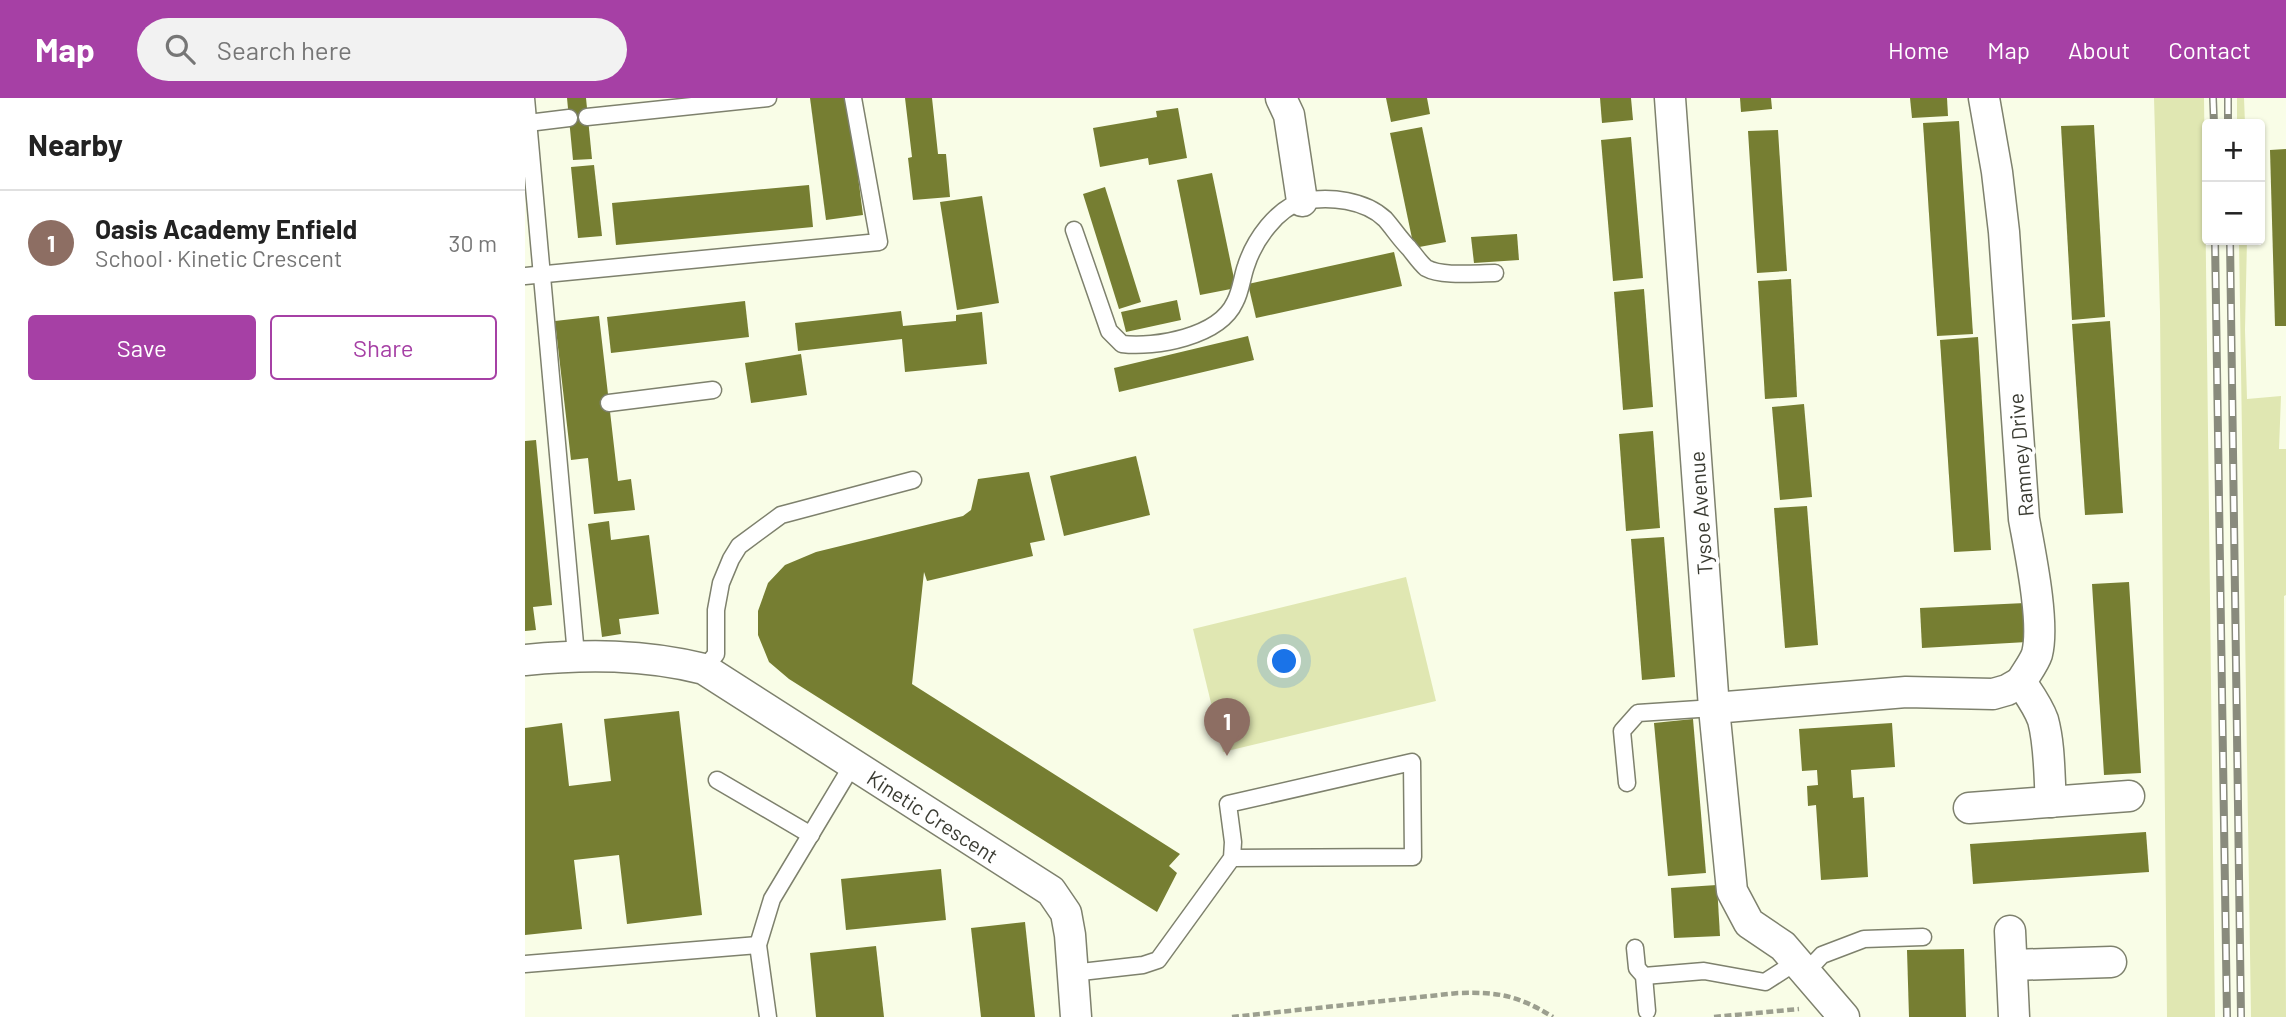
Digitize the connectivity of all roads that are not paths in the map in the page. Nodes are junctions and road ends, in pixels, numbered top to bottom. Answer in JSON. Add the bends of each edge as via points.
{"nodes":[{"id":1,"x":526,"y":98,"type":"edge"},
{"id":2,"x":768,"y":98,"type":"edge"},
{"id":3,"x":853,"y":98,"type":"edge"},
{"id":4,"x":1281,"y":98,"type":"edge"},
{"id":5,"x":1669,"y":98,"type":"edge"},
{"id":6,"x":1984,"y":98,"type":"edge"},
{"id":7,"x":587,"y":117,"type":"dead end"},
{"id":8,"x":569,"y":118,"type":"dead end"},
{"id":9,"x":528,"y":123,"type":"junction"},
{"id":10,"x":1302,"y":201,"type":"junction"},
{"id":11,"x":1074,"y":230,"type":"dead end"},
{"id":12,"x":1495,"y":273,"type":"dead end"},
{"id":13,"x":542,"y":275,"type":"junction"},
{"id":14,"x":525,"y":276,"type":"edge"},
{"id":15,"x":713,"y":390,"type":"dead end"},
{"id":16,"x":609,"y":403,"type":"dead end"},
{"id":17,"x":913,"y":480,"type":"dead end"},
{"id":18,"x":576,"y":655,"type":"junction"},
{"id":19,"x":525,"y":660,"type":"edge"},
{"id":20,"x":704,"y":669,"type":"junction"},
{"id":21,"x":2021,"y":682,"type":"junction"},
{"id":22,"x":1714,"y":708,"type":"junction"},
{"id":23,"x":853,"y":764,"type":"junction"},
{"id":24,"x":717,"y":780,"type":"dead end"},
{"id":25,"x":1627,"y":783,"type":"dead end"},
{"id":26,"x":2129,"y":796,"type":"dead end"},
{"id":27,"x":2051,"y":802,"type":"junction"},
{"id":28,"x":1969,"y":808,"type":"dead end"},
{"id":29,"x":811,"y":835,"type":"junction"},
{"id":30,"x":1232,"y":858,"type":"junction"},
{"id":31,"x":2010,"y":931,"type":"dead end"},
{"id":32,"x":1923,"y":937,"type":"dead end"},
{"id":33,"x":758,"y":945,"type":"junction"},
{"id":34,"x":1635,"y":948,"type":"dead end"},
{"id":35,"x":2111,"y":962,"type":"dead end"},
{"id":36,"x":525,"y":964,"type":"edge"},
{"id":37,"x":2012,"y":965,"type":"junction"},
{"id":38,"x":1801,"y":967,"type":"junction"},
{"id":39,"x":1072,"y":973,"type":"junction"},
{"id":40,"x":1644,"y":976,"type":"junction"},
{"id":41,"x":1839,"y":1010,"type":"edge"},
{"id":42,"x":1647,"y":1011,"type":"dead end"},
{"id":43,"x":768,"y":1017,"type":"edge"},
{"id":44,"x":1076,"y":1017,"type":"edge"},
{"id":45,"x":2014,"y":1017,"type":"edge"}],
"edges":[{"from":1,"to":9,"type":"lane"},
{"from":2,"to":7,"type":"lane"},
{"from":3,"to":13,"type":"lane","via":[[879,242]]},
{"from":4,"to":10,"type":"street","via":[[1289,115]]},
{"from":5,"to":22,"type":"street","name":"Tysoe Avenue"},
{"from":6,"to":21,"type":"street","name":"Ramney Drive","via":[[2003,220],[2024,519],[2039,629],[2036,654]]},
{"from":8,"to":9,"type":"lane"},
{"from":9,"to":13,"type":"lane"},
{"from":10,"to":11,"type":"lane","via":[[1262,234],[1235,303],[1219,321],[1166,344],[1122,344],[1109,331]]},
{"from":10,"to":12,"type":"lane","via":[[1335,198],[1383,217],[1427,268],[1454,274]]},
{"from":13,"to":14,"type":"lane"},
{"from":13,"to":18,"type":"lane","via":[[560,409]]},
{"from":15,"to":16,"type":"lane"},
{"from":17,"to":20,"type":"lane","via":[[781,515],[739,546],[721,583],[716,654]]},
{"from":18,"to":19,"type":"street","name":"Kinetic Crescent"},
{"from":18,"to":20,"type":"street","name":"Kinetic Crescent","via":[[669,660]]},
{"from":20,"to":23,"type":"street","name":"Kinetic Crescent"},
{"from":21,"to":22,"type":"street","via":[[1993,694],[1906,692]]},
{"from":21,"to":27,"type":"street","via":[[2042,719]]},
{"from":22,"to":25,"type":"lane","via":[[1638,713],[1629,720],[1622,731]]},
{"from":22,"to":38,"type":"street","name":"Tysoe Avenue","via":[[1733,891],[1749,923],[1783,946]]},
{"from":23,"to":29,"type":"lane"},
{"from":23,"to":39,"type":"street","name":"Kinetic Crescent","via":[[1051,891],[1066,913]]},
{"from":24,"to":29,"type":"lane"},
{"from":26,"to":27,"type":"street"},
{"from":27,"to":28,"type":"street"},
{"from":29,"to":33,"type":"lane","via":[[772,900]]},
{"from":30,"to":30,"type":"lane","via":[[1228,804],[1412,762],[1413,857]]},
{"from":30,"to":39,"type":"lane","via":[[1158,960]]},
{"from":31,"to":37,"type":"street"},
{"from":32,"to":38,"type":"lane","via":[[1864,939]]},
{"from":33,"to":36,"type":"lane"},
{"from":33,"to":43,"type":"lane"},
{"from":34,"to":40,"type":"lane","via":[[1637,968]]},
{"from":35,"to":37,"type":"street"},
{"from":37,"to":45,"type":"street"},
{"from":38,"to":40,"type":"lane","via":[[1765,982],[1704,971]]},
{"from":38,"to":41,"type":"street"},
{"from":39,"to":44,"type":"street","name":"Kinetic Crescent"},
{"from":40,"to":42,"type":"lane"}]}
